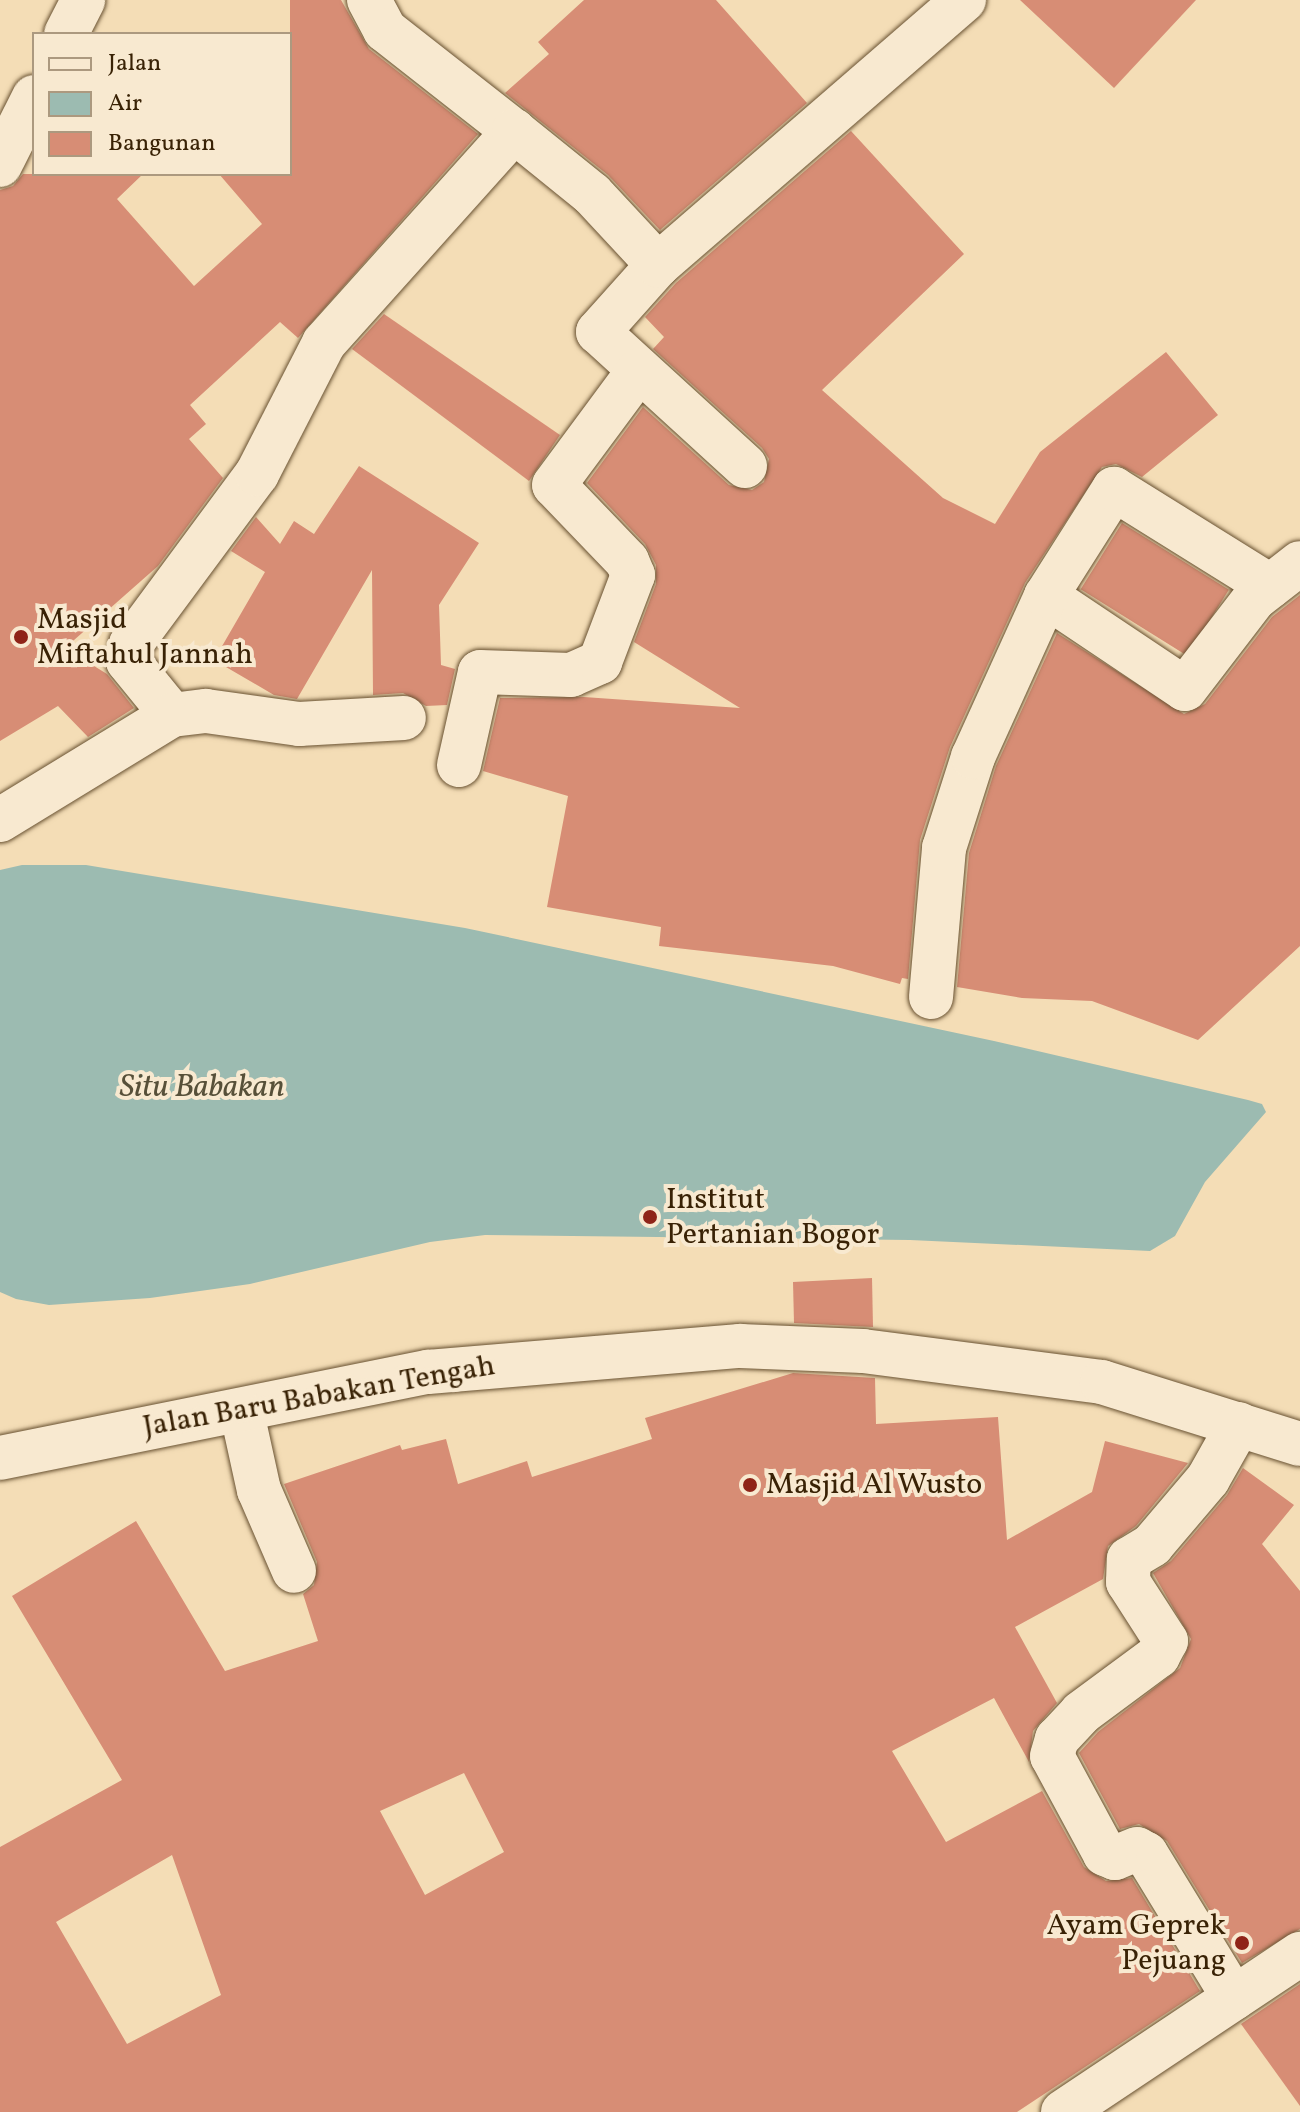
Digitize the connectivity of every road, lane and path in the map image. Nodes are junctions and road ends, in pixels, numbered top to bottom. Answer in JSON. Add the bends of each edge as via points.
{"nodes":[{"id":1,"x":83,"y":0,"type":"edge"},
{"id":2,"x":369,"y":0,"type":"edge"},
{"id":3,"x":964,"y":0,"type":"edge"},
{"id":4,"x":67,"y":32,"type":"edge"},
{"id":5,"x":32,"y":101,"type":"edge"},
{"id":6,"x":514,"y":131,"type":"junction"},
{"id":7,"x":0,"y":165,"type":"edge"},
{"id":8,"x":658,"y":265,"type":"junction"},
{"id":9,"x":639,"y":370,"type":"junction"},
{"id":10,"x":745,"y":466,"type":"dead end"},
{"id":11,"x":1285,"y":575,"type":"edge"},
{"id":12,"x":1046,"y":596,"type":"junction"},
{"id":13,"x":172,"y":715,"type":"junction"},
{"id":14,"x":404,"y":718,"type":"dead end"},
{"id":15,"x":459,"y":765,"type":"dead end"},
{"id":16,"x":0,"y":820,"type":"edge"},
{"id":17,"x":931,"y":997,"type":"dead end"},
{"id":18,"x":242,"y":1413,"type":"junction"},
{"id":19,"x":1239,"y":1424,"type":"junction"},
{"id":20,"x":1300,"y":1444,"type":"edge"},
{"id":21,"x":2,"y":1454,"type":"edge"},
{"id":22,"x":294,"y":1571,"type":"dead end"},
{"id":23,"x":1300,"y":1954,"type":"edge"},
{"id":24,"x":1234,"y":1998,"type":"junction"},
{"id":25,"x":1063,"y":2112,"type":"edge"}],
"edges":[{"from":1,"to":4,"type":"street"},
{"from":2,"to":6,"type":"street","via":[[385,30]]},
{"from":3,"to":8,"type":"street"},
{"from":5,"to":7,"type":"street"},
{"from":6,"to":8,"type":"street","via":[[592,194]]},
{"from":6,"to":13,"type":"street","via":[[324,343],[257,474],[131,644],[128,661]]},
{"from":8,"to":9,"type":"street","via":[[598,332]]},
{"from":9,"to":10,"type":"street"},
{"from":9,"to":15,"type":"street","via":[[554,485],[627,561],[633,575],[600,662],[571,675],[480,672]]},
{"from":11,"to":12,"type":"street","via":[[1114,489]]},
{"from":11,"to":12,"type":"street","via":[[1254,599],[1185,689]]},
{"from":12,"to":17,"type":"street","via":[[973,757],[944,848]]},
{"from":13,"to":14,"type":"street","via":[[206,711],[299,724]]},
{"from":13,"to":16,"type":"street"},
{"from":18,"to":19,"type":"street","name":"Jalan Baru Babakan Tengah","via":[[428,1372],[740,1346],[993,1365],[1102,1382]]},
{"from":18,"to":21,"type":"street","name":"Jalan Baru Babakan Tengah","via":[[217,1413]]},
{"from":18,"to":22,"type":"street","via":[[259,1490]]},
{"from":19,"to":20,"type":"street","name":"Jalan Baru Babakan Tengah"},
{"from":19,"to":24,"type":"street","via":[[1208,1479],[1152,1545],[1129,1559],[1128,1582],[1166,1641],[1158,1656],[1081,1713],[1057,1739],[1052,1756],[1105,1854],[1115,1858],[1137,1849],[1146,1854]]},
{"from":23,"to":24,"type":"street"},
{"from":24,"to":25,"type":"street"}]}
